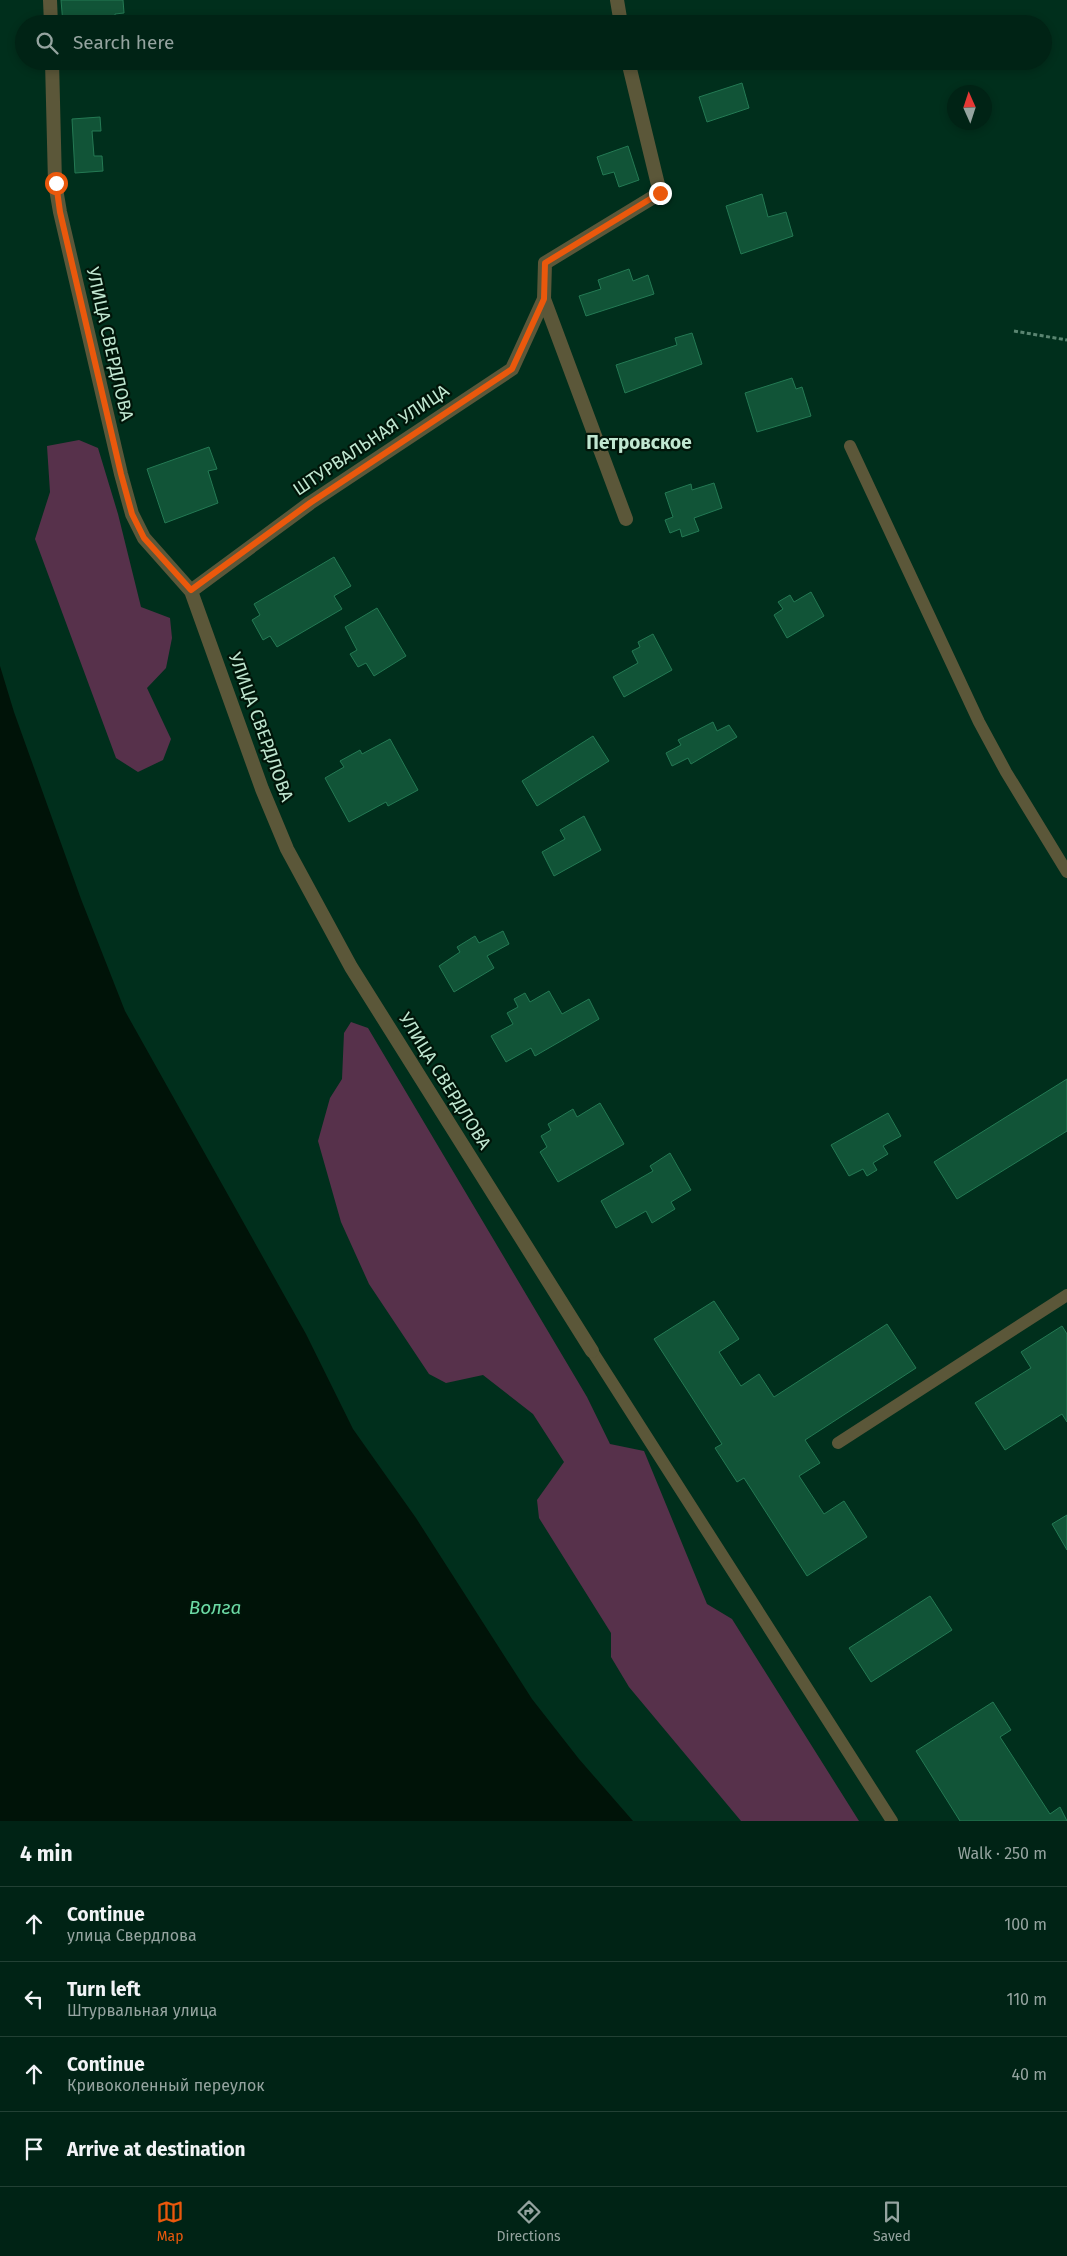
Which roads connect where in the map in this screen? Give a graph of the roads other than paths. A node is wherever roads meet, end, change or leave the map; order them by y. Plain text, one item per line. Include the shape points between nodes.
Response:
1 (50, 0) edge
2 (617, 0) edge
3 (51, 15) edge
4 (620, 15) edge
5 (52, 70) edge
6 (630, 70) edge
7 (544, 299) junction
8 (850, 446) dead end
9 (626, 519) dead end
10 (191, 590) junction
11 (1067, 872) edge
12 (1067, 1295) edge
13 (592, 1351) joint
14 (838, 1443) dead end
15 (892, 1821) edge

1 - 3 street
2 - 4 street
5 - 10 street, УЛИЦА СВЕРДЛОВА via 60,212 121,474 132,514 144,538
6 - 7 street via 660,193 545,263
7 - 9 street
7 - 10 street, ШТУРВАЛЬНАЯ УЛИЦА via 512,369 310,503
8 - 11 lane via 979,722
10 - 13 street, УЛИЦА СВЕРДЛОВА via 287,849 351,967
12 - 14 lane
13 - 15 lane

